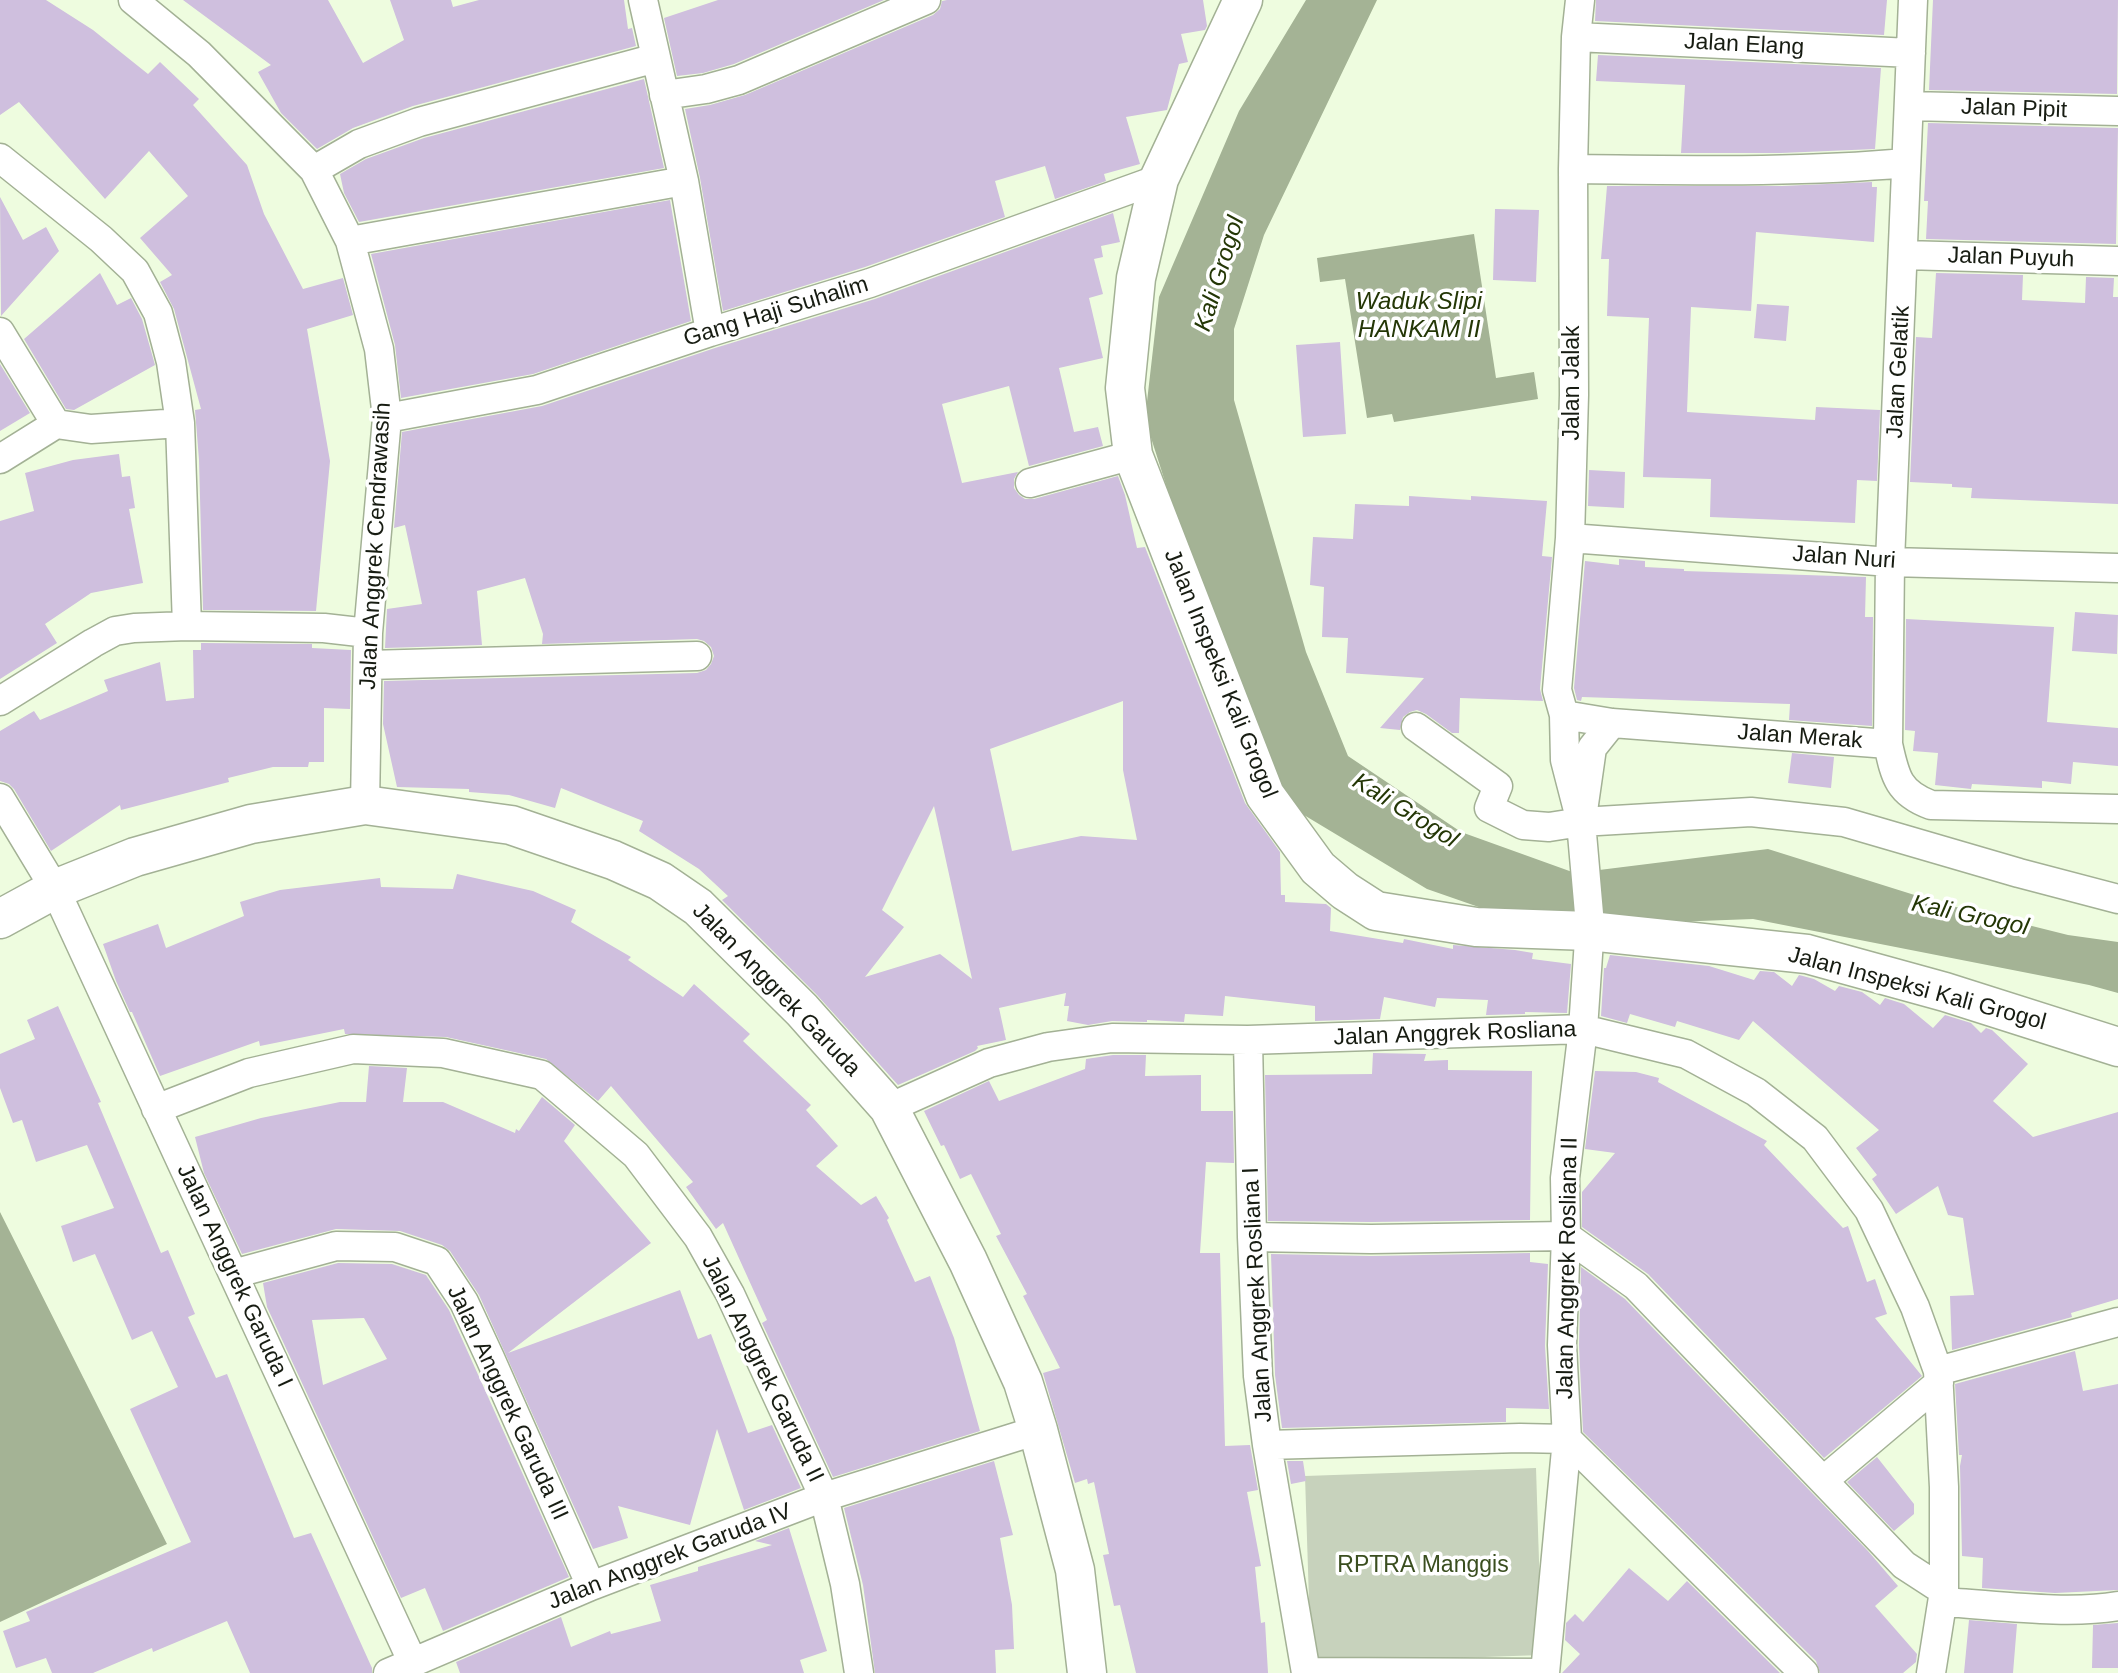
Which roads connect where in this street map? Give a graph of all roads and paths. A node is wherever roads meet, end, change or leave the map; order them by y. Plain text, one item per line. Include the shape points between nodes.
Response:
1 (134, 0) edge
2 (643, 0) edge
3 (926, 0) edge
4 (1243, 0) edge
5 (1580, 0) edge
6 (1913, 0) edge
7 (1576, 37) junction
8 (1911, 53) junction
9 (656, 58) junction
10 (664, 95) junction
11 (1909, 106) junction
12 (2118, 111) edge
13 (0, 158) edge
14 (1906, 163) junction
15 (1573, 169) junction
16 (314, 170) junction
17 (1158, 179) junction
18 (684, 181) junction
19 (350, 241) junction
20 (1904, 255) junction
21 (2118, 261) edge
22 (0, 332) edge
23 (710, 332) junction
24 (387, 418) junction
25 (180, 423) junction
26 (57, 424) junction
27 (1133, 455) junction
28 (0, 458) edge
29 (1030, 483) dead end
30 (1570, 538) junction
31 (1890, 562) junction
32 (2118, 568) edge
33 (187, 626) junction
34 (368, 633) junction
35 (696, 656) dead end
36 (369, 665) junction
37 (0, 701) edge
38 (1564, 715) junction
39 (1612, 723) junction
40 (1416, 727) dead end
41 (1888, 744) junction
42 (0, 799) edge
43 (365, 806) junction
44 (2118, 809) edge
45 (1582, 830) junction
46 (55, 889) junction
47 (2118, 899) edge
48 (0, 919) edge
49 (1589, 928) junction
50 (1583, 1029) junction
51 (1248, 1040) junction
52 (2118, 1047) edge
53 (890, 1108) junction
54 (156, 1109) junction
55 (1566, 1236) junction
56 (1252, 1237) junction
57 (233, 1274) junction
58 (2118, 1322) edge
59 (1938, 1377) junction
60 (1038, 1430) junction
61 (1567, 1439) junction
62 (1267, 1445) junction
63 (1824, 1480) junction
64 (824, 1497) junction
65 (591, 1586) junction
66 (1944, 1596) junction
67 (2118, 1606) edge
68 (400, 1668) edge
69 (859, 1673) edge
70 (1087, 1673) edge
71 (1306, 1673) edge
72 (1545, 1673) edge
73 (1804, 1673) edge
74 (1931, 1673) edge

1 - 16 street, Jalan Anggrek Cendrawasih via 199,54
2 - 9 street
3 - 10 street via 739,80
4 - 17 street, Jalan Inspeksi Kali Grogol
5 - 7 street, Jalan Jalak
6 - 8 street, Jalan Gelatik
7 - 8 street, Jalan Elang
7 - 15 street, Jalan Jalak
8 - 11 street, Jalan Gelatik
9 - 10 street
9 - 16 street via 394,131 359,144
10 - 18 street
11 - 12 street, Jalan Pipit
11 - 14 street, Jalan Gelatik
13 - 25 street via 135,271 158,313 172,362
14 - 15 street via 1779,170
14 - 20 street, Jalan Gelatik
15 - 30 street, Jalan Jalak
16 - 19 street, Jalan Anggrek Cendrawasih
17 - 23 street, Gang Haji Suhalim via 870,283
17 - 27 street, Jalan Inspeksi Kali Grogol via 1136,278 1125,388
18 - 19 street
18 - 23 street
19 - 24 street, Jalan Anggrek Cendrawasih via 379,349
20 - 21 street, Jalan Puyuh
20 - 31 street, Jalan Gelatik
22 - 26 street
23 - 24 street, Gang Haji Suhalim via 537,390
24 - 34 street, Jalan Anggrek Cendrawasih
25 - 26 street via 91,429
25 - 33 street
26 - 28 street
27 - 29 street
27 - 49 street, Jalan Inspeksi Kali Grogol via 1265,796 1318,868 1376,911 1476,927
30 - 31 street, Jalan Nuri
30 - 38 street, Jalan Jalak via 1557,690
31 - 32 street, Jalan Nuri
31 - 41 street, Jalan Gelatik
33 - 34 street
33 - 37 street via 115,631
34 - 36 street, Jalan Anggrek Cendrawasih
35 - 36 street
36 - 43 street, Jalan Anggrek Cendrawasih
38 - 39 street
38 - 45 street, Jalan Anggrek Rosliana II via 1565,760
39 - 41 street, Jalan Merak
39 - 45 street, Jalan Anggrek Rosliana II via 1592,748
40 - 45 street via 1498,786 1489,808 1523,825
41 - 44 street, Jalan Merak via 1907,794 1931,805
42 - 46 street, Jalan Anggrek Garuda I
43 - 46 street, Jalan Anggrek Garuda via 251,824 135,857
43 - 53 street, Jalan Anggrek Garuda via 511,825 660,881 708,916 802,1010
45 - 47 street via 1751,812 1844,822
45 - 49 street, Jalan Anggrek Rosliana II
46 - 48 street, Jalan Anggrek Garuda
46 - 54 street, Jalan Anggrek Garuda I
49 - 50 street, Jalan Anggrek Rosliana II
49 - 52 street, Jalan Inspeksi Kali Grogol via 1807,954
50 - 51 street, Jalan Anggrek Rosliana
50 - 55 street, Jalan Anggrek Rosliana II via 1565,1178
50 - 59 street, Jalan Anggrek Rosliana via 1686,1054 1756,1093 1815,1138 1869,1210 1915,1307
51 - 53 street, Jalan Anggrek Rosliana via 1112,1038 1048,1047 989,1063
51 - 56 street, Jalan Anggrek Rosliana I
53 - 60 street, Jalan Anggrek Garuda via 968,1261 1023,1382
54 - 57 street, Jalan Anggrek Garuda I
54 - 64 street, Jalan Anggrek Garuda II via 249,1073 353,1049 443,1053 542,1074 636,1155 698,1237 730,1294
55 - 56 street
55 - 61 street, Jalan Anggrek Rosliana II via 1562,1345
55 - 63 street via 1636,1286
56 - 62 street, Jalan Anggrek Rosliana I via 1258,1376
57 - 65 street, Jalan Anggrek Garuda III via 336,1246 396,1247 437,1261 480,1335
57 - 68 street, Jalan Anggrek Garuda I
58 - 59 street
59 - 63 street
59 - 66 street, Jalan Anggrek Rosliana
60 - 64 street, Jalan Anggrek Garuda IV
60 - 70 street, Jalan Anggrek Garuda via 1075,1570
61 - 62 street
61 - 72 street, Jalan Anggrek Rosliana II
61 - 73 street
62 - 71 street, Jalan Anggrek Rosliana I
63 - 66 street via 1904,1565
64 - 65 street, Jalan Anggrek Garuda IV
64 - 69 street, Jalan Anggrek Garuda II via 845,1584
65 - 68 street, Jalan Anggrek Garuda IV
66 - 67 street via 2029,1607
66 - 74 street, Jalan Anggrek Rosliana
71 - 72 street

